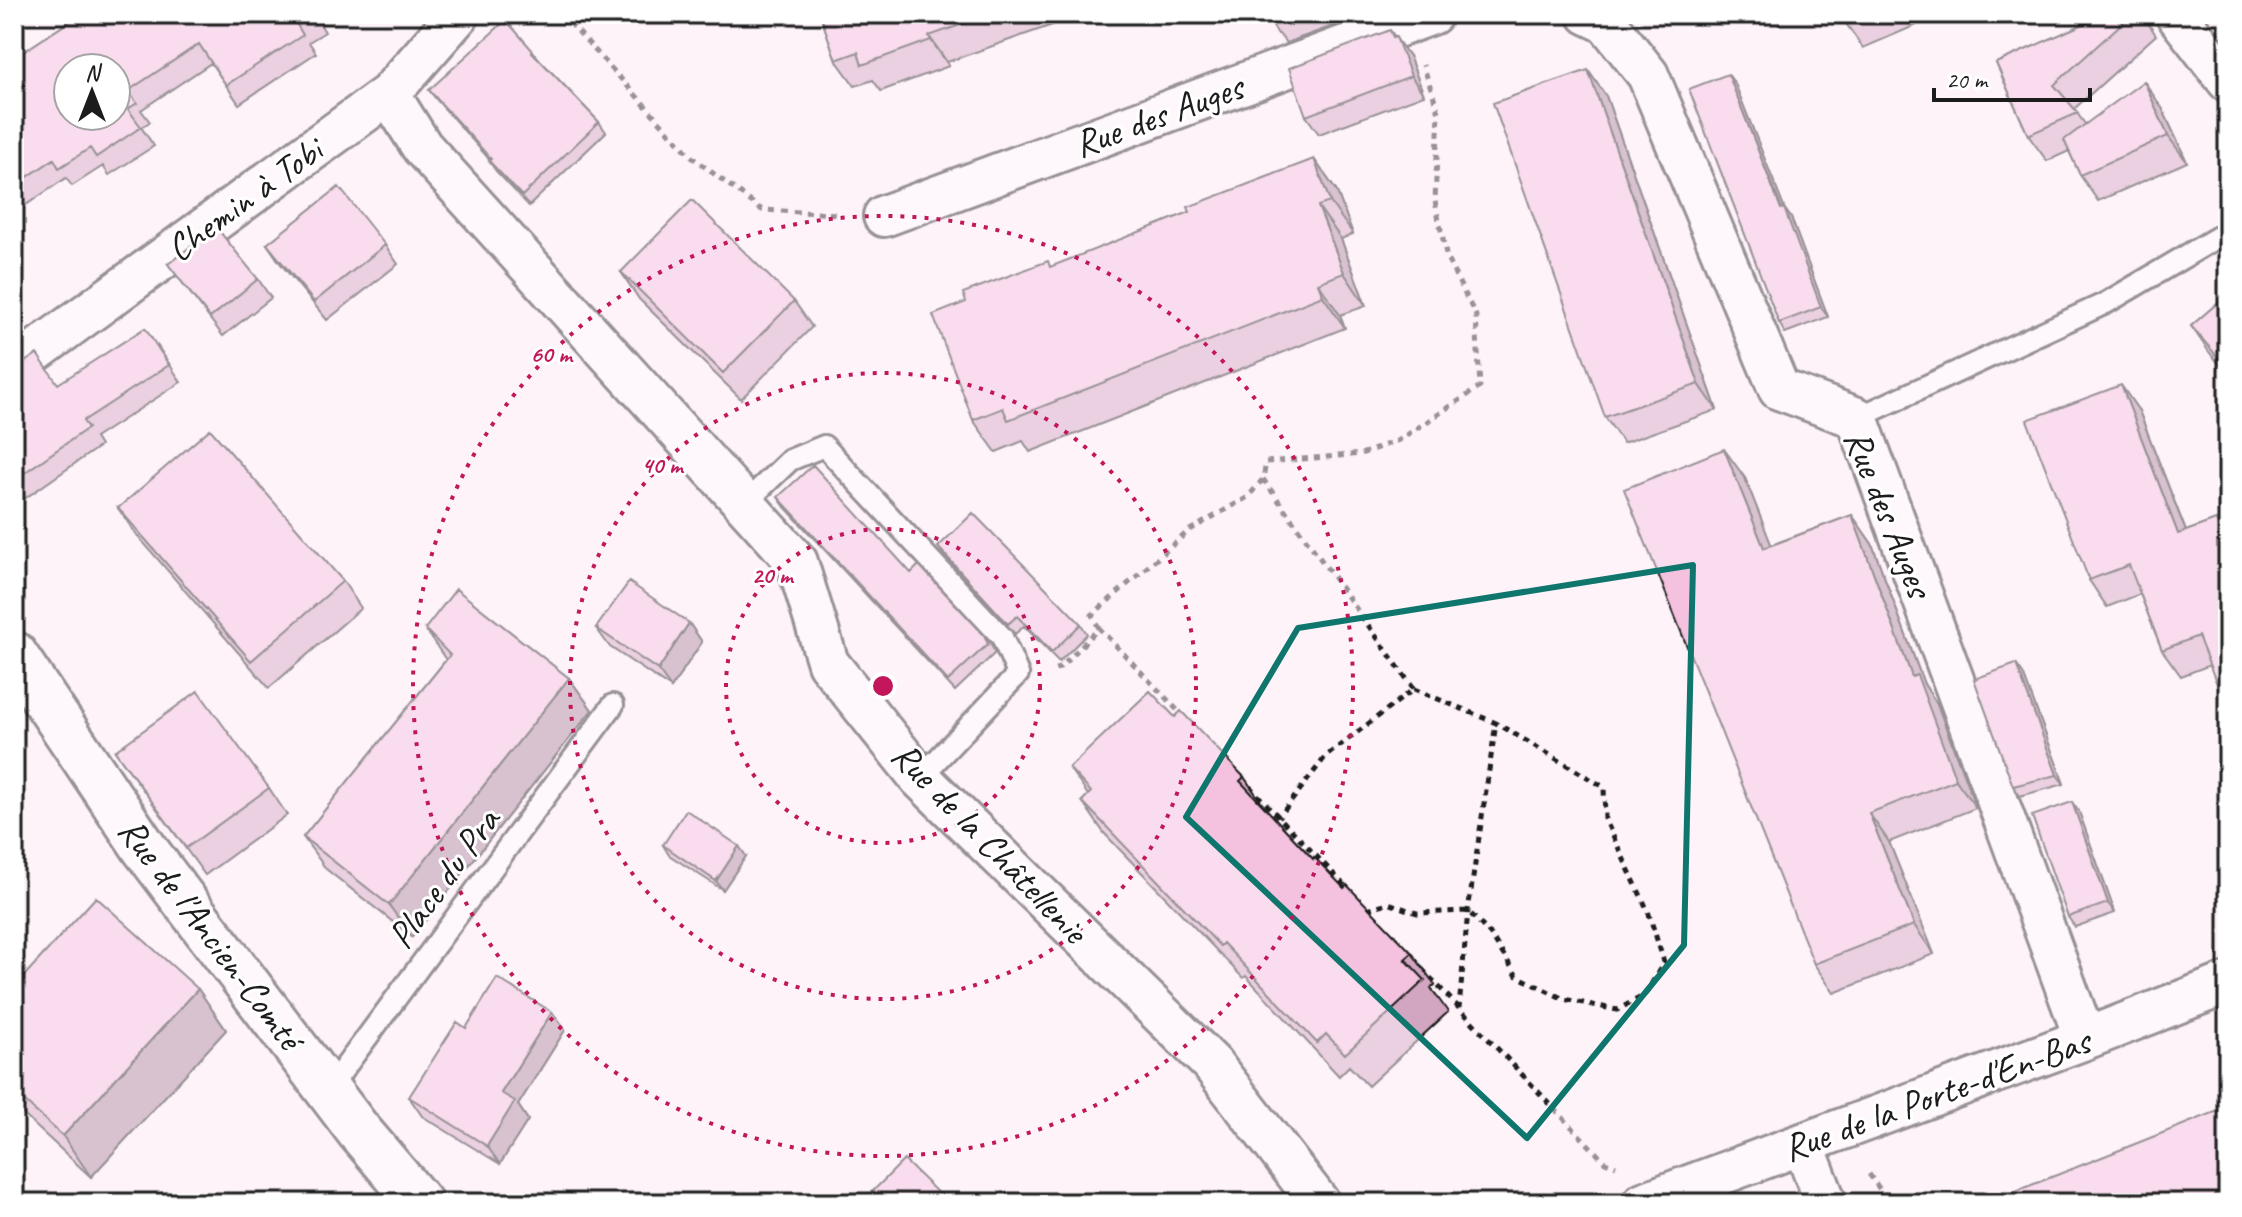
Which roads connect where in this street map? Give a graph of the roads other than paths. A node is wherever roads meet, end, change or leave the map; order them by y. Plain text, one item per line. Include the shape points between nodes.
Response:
1 (459, 14) edge
2 (1588, 14) edge
3 (2176, 14) edge
4 (1420, 18) edge
5 (2228, 81) edge
6 (389, 94) junction
7 (884, 216) road end
8 (2228, 231) edge
9 (14, 367) edge
10 (1857, 418) junction
11 (745, 503) junction
12 (14, 654) edge
13 (613, 705) dead end
14 (920, 778) junction
15 (2228, 983) edge
16 (2085, 1039) junction
17 (328, 1090) junction
18 (1803, 1144) junction
19 (420, 1203) edge
20 (1319, 1203) edge
21 (1643, 1203) edge
22 (1826, 1203) edge

1 - 6 street, Chemin à Tobi
2 - 10 street, Rue des Auges via 1607,23 1648,75 1779,389
3 - 5 street
4 - 7 street, Rue des Auges
6 - 9 street, Chemin à Tobi
6 - 11 street, Rue de la Châtellenie via 422,147
8 - 10 lane via 2106,303
10 - 16 street, Rue des Auges
11 - 14 street, Rue de la Châtellenie via 797,562 828,663
11 - 14 lane via 790,460 824,446 1002,637 1018,674
12 - 17 main road, Rue de l'Ancien-Comté via 145,849
13 - 17 lane, Place du Pra
14 - 20 street, Rue de la Châtellenie via 1212,1064
15 - 16 street, Rue de la Porte-d'En-Bas
16 - 18 street, Rue de la Porte-d'En-Bas
17 - 19 main road, Rue de l'Ancien-Comté
18 - 21 street, Rue de la Porte-d'En-Bas
18 - 22 street

